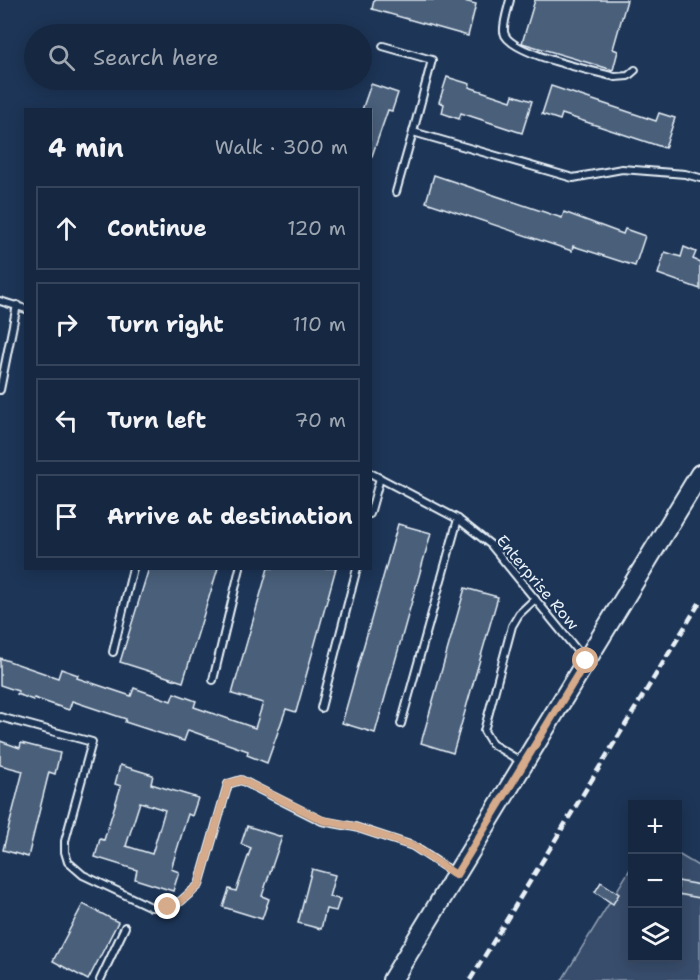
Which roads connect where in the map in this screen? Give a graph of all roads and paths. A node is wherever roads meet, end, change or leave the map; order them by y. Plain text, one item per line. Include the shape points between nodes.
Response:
1 (510, 0) edge
2 (383, 46) dead end
3 (635, 70) dead end
4 (413, 132) junction
5 (700, 181) edge
6 (396, 192) dead end
7 (0, 301) edge
8 (17, 305) junction
9 (24, 308) edge
10 (0, 390) edge
11 (372, 474) edge
12 (700, 474) edge
13 (380, 478) junction
14 (372, 507) edge
15 (459, 519) junction
16 (133, 570) edge
17 (240, 570) edge
18 (356, 570) edge
19 (535, 599) junction
20 (113, 652) dead end
21 (586, 661) junction
22 (213, 680) dead end
23 (321, 708) dead end
24 (0, 717) edge
25 (401, 724) dead end
26 (524, 763) junction
27 (456, 875) junction
28 (125, 927) dead end
29 (99, 980) edge
30 (392, 980) edge

1 - 3 lane via 504,31 507,39 521,50 615,77 628,76
2 - 4 lane via 432,60
4 - 5 lane via 573,178 622,169 685,174
4 - 6 lane
7 - 8 lane
8 - 9 lane
8 - 10 lane
11 - 13 lane, Enterprise Row
12 - 21 main road
13 - 14 lane
13 - 15 lane, Enterprise Row
15 - 19 lane, Enterprise Row via 490,545
15 - 25 lane
16 - 20 lane
17 - 22 lane
18 - 23 lane
19 - 21 lane, Enterprise Row
19 - 26 lane via 512,626 484,731 492,744
21 - 26 main road
24 - 27 lane via 92,742 65,841 68,862 94,882 151,907 168,907 199,885 228,784 241,780 322,820 413,846
26 - 27 main road
27 - 30 main road
28 - 29 lane

